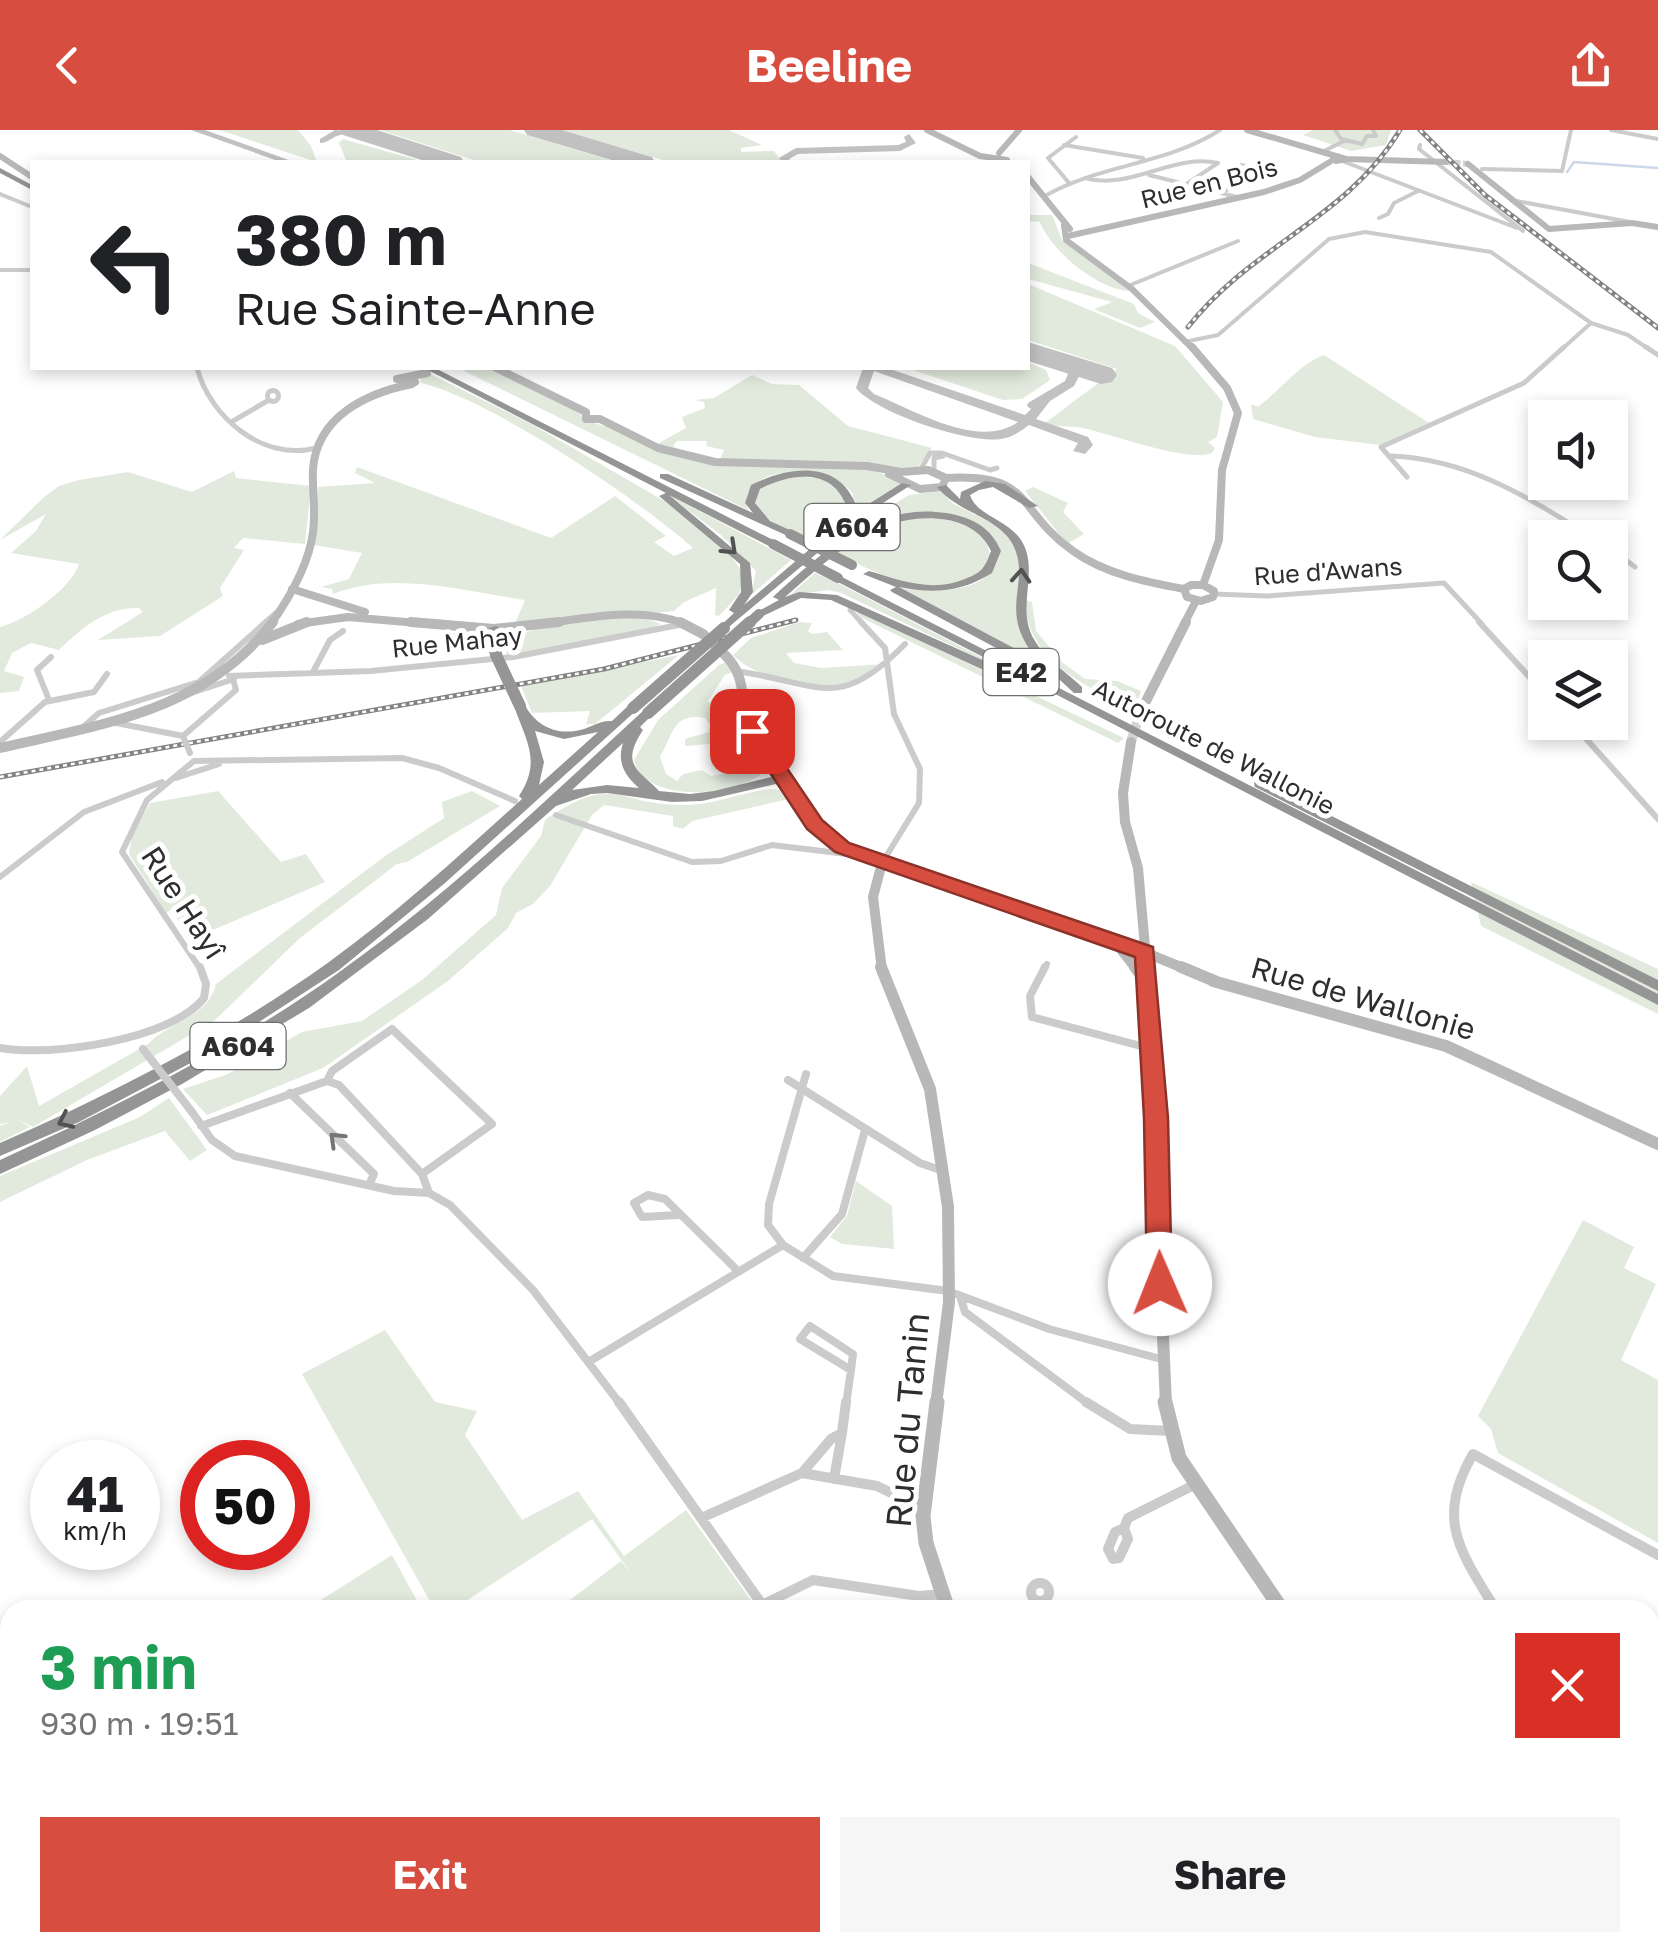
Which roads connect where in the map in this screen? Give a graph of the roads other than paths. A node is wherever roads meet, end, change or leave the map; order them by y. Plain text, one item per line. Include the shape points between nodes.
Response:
1 (928, 130) edge
2 (1020, 130) edge
3 (1220, 130) edge
4 (1247, 130) edge
5 (1334, 130) edge
6 (1374, 130) edge
7 (1572, 130) edge
8 (1611, 130) edge
9 (1076, 136) dead end
10 (1658, 139) edge
11 (1346, 140) junction
12 (1178, 142) dead end
13 (1420, 144) dead end
14 (1064, 145) junction
15 (1194, 145) junction
16 (1322, 152) junction
17 (986, 155) edge
18 (0, 156) edge
19 (1146, 158) junction
20 (1338, 159) junction
21 (1435, 162) junction
22 (1446, 162) tunnel mouth
23 (1468, 164) tunnel mouth
24 (1482, 168) junction
25 (0, 170) edge
26 (1258, 170) dead end
27 (1146, 173) junction
28 (30, 176) edge
29 (1084, 177) junction
30 (0, 178) edge
31 (1030, 180) edge
32 (1069, 183) junction
33 (1188, 183) junction
34 (30, 187) edge
35 (1037, 189) junction
36 (1051, 191) junction
37 (1418, 191) junction
38 (1224, 192) junction
39 (0, 194) edge
40 (30, 195) edge
41 (1043, 197) junction
42 (1237, 197) junction
43 (1512, 200) junction
44 (30, 206) edge
45 (1392, 208) junction
46 (1404, 210) dead end
47 (1379, 218) dead end
48 (1640, 224) junction
49 (1658, 227) edge
50 (1080, 238) junction
51 (1238, 241) dead end
52 (0, 270) edge
53 (30, 270) edge
54 (1128, 286) junction
55 (1591, 322) junction
56 (1184, 342) junction
57 (1658, 356) edge
58 (198, 370) edge
59 (428, 370) edge
60 (452, 370) edge
61 (500, 370) edge
62 (399, 377) edge
63 (269, 400) dead end
64 (233, 422) junction
65 (316, 448) junction
66 (948, 455) junction
67 (1390, 456) junction
68 (626, 467) junction
69 (997, 468) dead end
70 (934, 470) junction
71 (664, 476) junction
72 (1407, 477) dead end
73 (912, 479) junction
74 (944, 483) junction
75 (1033, 506) junction
76 (978, 513) junction
77 (1564, 520) edge
78 (765, 521) junction
79 (782, 539) junction
80 (806, 557) junction
81 (1628, 562) edge
82 (1635, 567) dead end
83 (845, 571) junction
84 (869, 574) junction
85 (798, 580) junction
86 (1202, 585) junction
87 (292, 589) junction
88 (1184, 589) junction
89 (1214, 594) junction
90 (778, 600) junction
91 (1196, 600) junction
92 (337, 604) junction
93 (750, 607) junction
94 (280, 609) junction
95 (850, 610) dead end
96 (325, 618) junction
97 (393, 621) junction
98 (271, 623) junction
99 (685, 623) junction
100 (286, 628) junction
101 (492, 630) junction
102 (343, 632) dead end
103 (905, 644) dead end
104 (254, 645) junction
105 (51, 657) dead end
106 (888, 662) junction
107 (313, 672) junction
108 (742, 672) junction
109 (1044, 673) junction
110 (108, 674) dead end
111 (1528, 675) edge
112 (231, 678) junction
113 (1078, 690) junction
114 (94, 692) junction
115 (188, 693) junction
116 (49, 700) junction
117 (520, 707) junction
118 (642, 712) junction
119 (1140, 712) tunnel mouth
120 (103, 717) junction
121 (621, 720) junction
122 (182, 736) junction
123 (1586, 740) edge
124 (1131, 742) tunnel mouth
125 (0, 745) edge
126 (192, 757) junction
127 (223, 762) junction
128 (1203, 766) junction
129 (784, 778) junction
130 (168, 780) junction
131 (661, 795) junction
132 (515, 801) dead end
133 (537, 812) junction
134 (556, 815) dead end
135 (1658, 819) edge
136 (505, 823) junction
137 (856, 854) junction
138 (882, 863) junction
139 (0, 878) edge
140 (1144, 934) junction
141 (1119, 946) junction
142 (1146, 957) junction
143 (1602, 958) junction
144 (1047, 964) dead end
145 (1170, 968) junction
146 (1658, 977) edge
147 (1216, 982) junction
148 (1658, 986) edge
149 (1148, 988) junction
150 (1658, 1000) edge
151 (131, 1034) junction
152 (0, 1048) edge
153 (1152, 1050) junction
154 (806, 1074) dead end
155 (788, 1080) dead end
156 (327, 1081) junction
157 (803, 1090) junction
158 (290, 1093) junction
159 (202, 1126) junction
160 (865, 1130) junction
161 (1658, 1144) edge
162 (0, 1150) edge
163 (0, 1167) edge
164 (943, 1171) junction
165 (422, 1174) junction
166 (370, 1185) junction
167 (429, 1193) junction
168 (678, 1215) junction
169 (783, 1245) junction
170 (802, 1258) junction
171 (738, 1271) junction
172 (954, 1294) junction
173 (1160, 1359) junction
174 (590, 1360) junction
175 (852, 1371) junction
176 (1170, 1431) junction
177 (842, 1433) junction
178 (802, 1473) junction
179 (834, 1479) junction
180 (1196, 1484) junction
181 (924, 1508) junction
182 (700, 1518) junction
183 (1124, 1528) dead end
184 (1658, 1555) edge
185 (758, 1600) edge
186 (778, 1600) edge
187 (936, 1600) edge
188 (944, 1600) edge
189 (1275, 1600) edge
190 (1490, 1600) edge

1 - 17 main road
2 - 17 main road via 1007,147
3 - 15 street
4 - 16 main road
5 - 11 street
6 - 11 street via 1376,136 1362,144
7 - 24 street via 1562,171
8 - 10 street
9 - 14 street
11 - 16 street
12 - 15 street
13 - 21 street
14 - 19 street
14 - 32 street via 1048,158
15 - 19 street
16 - 20 main road
18 - 28 main road
19 - 29 street
20 - 21 main road
20 - 37 street
20 - 42 main road, Rue en Bois via 1282,188
21 - 22 main road
21 - 37 street via 1520,229
23 - 24 main road
24 - 43 main road
25 - 34 highway
26 - 38 street
27 - 29 street via 1106,184
27 - 33 street
27 - 33 street via 1200,159 1218,163
29 - 32 street
30 - 40 highway
31 - 35 main road
32 - 36 street
33 - 38 street
35 - 36 street
35 - 41 main road
36 - 41 street
37 - 45 street
38 - 42 street
39 - 44 street
41 - 50 main road
42 - 50 main road, Rue en Bois
43 - 48 street
43 - 48 main road via 1548,229
45 - 46 street
45 - 47 street
48 - 49 main road
50 - 54 main road
51 - 54 street
52 - 53 street
54 - 56 main road
55 - 56 street via 1491,252 1364,232 1329,239 1218,335
55 - 57 street
55 - 67 street via 1524,384 1381,447
56 - 86 main road via 1226,387 1238,414 1222,469 1219,541
58 - 64 street via 212,404
59 - 62 main road
59 - 68 highway, Autoroute de Wallonie / E42
60 - 71 highway, Autoroute de Wallonie / E42
61 - 73 main road via 586,412 586,420 600,416 648,444 697,459 851,466
62 - 65 main road via 345,413
63 - 64 street
64 - 65 street via 291,452
65 - 87 main road via 315,523
66 - 69 street
66 - 70 street via 934,458
66 - 73 street via 930,453
67 - 72 street
67 - 77 street via 1416,455 1474,470
68 - 79 highway, Autoroute de Wallonie / E42
68 -> 93 highway via 739,556 748,573
70 - 73 main road
70 - 74 main road
71 - 78 highway
71 - 79 highway, Autoroute de Wallonie / E42
73 - 74 main road
73 - 80 highway, A604
73 - 85 highway, A604
74 - 75 main road via 976,477 1008,483
74 - 76 highway via 952,499
75 - 76 highway via 1011,488 983,485 964,498
75 - 88 main road via 1060,542 1092,562
113 -> 76 highway via 1025,634 1019,546 1003,526
78 - 79 highway
78 - 80 highway via 749,498 766,480 808,474 844,487 849,508
79 - 83 highway, Autoroute de Wallonie / E42, bridge
79 - 83 highway, bridge
80 - 93 highway, A604
81 - 82 street
83 - 84 highway
83 - 109 highway, Autoroute de Wallonie / E42
83 - 128 highway, Autoroute de Wallonie / E42
84 - 85 highway via 918,588 951,587 988,570 996,551 970,523 906,515 852,534
84 - 109 highway
85 - 90 highway, A604
86 - 88 main road
86 - 89 main road
87 - 92 main road
87 - 94 main road
88 - 91 main road
89 - 91 main road
89 - 111 street, Rue d'Awans via 1444,583
90 - 93 highway
90 - 128 highway via 808,594 840,599 1184,764
91 - 119 main road
92 - 96 main road via 337,612
92 - 97 main road
93 - 118 highway, A604, bridge
93 - 118 highway, A604, bridge
94 - 98 main road
94 - 120 street via 203,680
95 - 106 street via 883,644
96 - 97 main road
96 - 100 main road
97 - 101 main road
98 - 100 main road
98 - 104 main road
99 - 101 main road via 629,614
99 - 107 street, Rue Mahay via 513,658
99 - 108 main road, bridge
100 - 104 main road
101 - 117 highway, bridge
102 - 107 street via 330,640
103 - 106 street
104 - 115 main road via 221,676
105 - 116 street via 37,670
106 - 108 street via 859,685 834,690
106 - 138 street via 894,714 918,761 920,788
107 - 112 street, Rue Mahay
108 - 129 main road via 747,719
109 - 113 highway, Autoroute de Wallonie / E42
110 - 114 street
112 - 115 street
112 - 122 street via 236,690 226,702
113 - 143 highway, Autoroute de Wallonie / E42
114 - 116 street
114 - 120 street
115 - 120 main road
116 - 125 street
117 - 121 highway via 536,727 564,736
117 - 136 highway via 539,772
118 - 121 highway, A604
118 - 131 highway via 626,763 632,778
118 - 133 highway, A604
120 - 122 street
120 - 125 main road
121 - 136 highway, A604
122 - 126 street, bridge
123 - 135 street
124 - 140 main road via 1125,818
126 - 127 street
126 - 130 street, Rue Hayî
127 - 130 street
127 - 132 street via 402,758
128 - 150 highway, Autoroute de Wallonie / E42
129 - 131 highway via 703,797
129 - 137 main road via 819,830
130 - 139 street via 84,812
130 - 151 street, Rue Hayî via 147,800 122,852 208,981 195,1010
131 - 133 highway via 590,788
133 - 163 highway, A604 via 400,933 289,1015 153,1094
134 - 137 street via 692,862 772,846
136 -> 162 highway, A604 via 388,926 278,1005 144,1082
137 - 138 main road
138 - 141 main road
138 - 164 main road, Rue du Tanin via 873,897 882,974 930,1088
140 - 141 main road
140 - 142 main road
141 - 142 main road
141 - 149 main road
142 - 145 main road, Rue de Wallonie
142 - 147 main road, Rue de Wallonie
142 - 149 main road
143 - 146 highway
143 - 148 highway, Autoroute de Wallonie / E42
144 - 153 street via 1030,992 1032,1017
145 - 147 main road, Rue de Wallonie
145 - 149 main road via 1157,971
147 - 161 main road, Rue de Wallonie via 1446,1046
149 - 153 main road
151 - 152 street via 55,1055
151 - 159 street, bridge
153 - 173 main road
154 - 157 street
155 - 157 street
156 - 158 street
156 - 165 street
156 - 165 street via 392,1028 416,1046 492,1124
157 - 160 street
157 - 169 street via 769,1204 768,1225
158 - 159 street
166 -> 158 street via 374,1174
159 - 166 street via 235,1156
160 - 164 street
160 - 170 street via 841,1217
164 - 172 main road, Rue du Tanin
165 - 167 street
166 - 167 street
167 - 174 street via 450,1205 533,1290
168 - 168 street via 642,1217 634,1203 653,1194
168 - 171 street
169 - 170 street
169 - 171 street
170 - 172 street via 833,1276
171 - 174 street
172 - 173 street
172 - 176 street via 965,1312 1110,1420
172 - 181 main road, Rue du Tanin
173 - 176 main road
174 - 182 street
175 - 175 street via 800,1339 810,1326 853,1354
175 - 177 street
176 - 180 main road
177 - 178 street
177 - 179 street
178 - 179 street
178 - 182 street
179 - 181 street via 877,1486
180 - 183 street via 1132,1516
180 - 189 main road
181 - 188 main road, Rue du Tanin via 926,1543
182 - 185 street
184 - 190 street via 1473,1454 1454,1482 1450,1510 1457,1544
186 - 187 street via 813,1580

